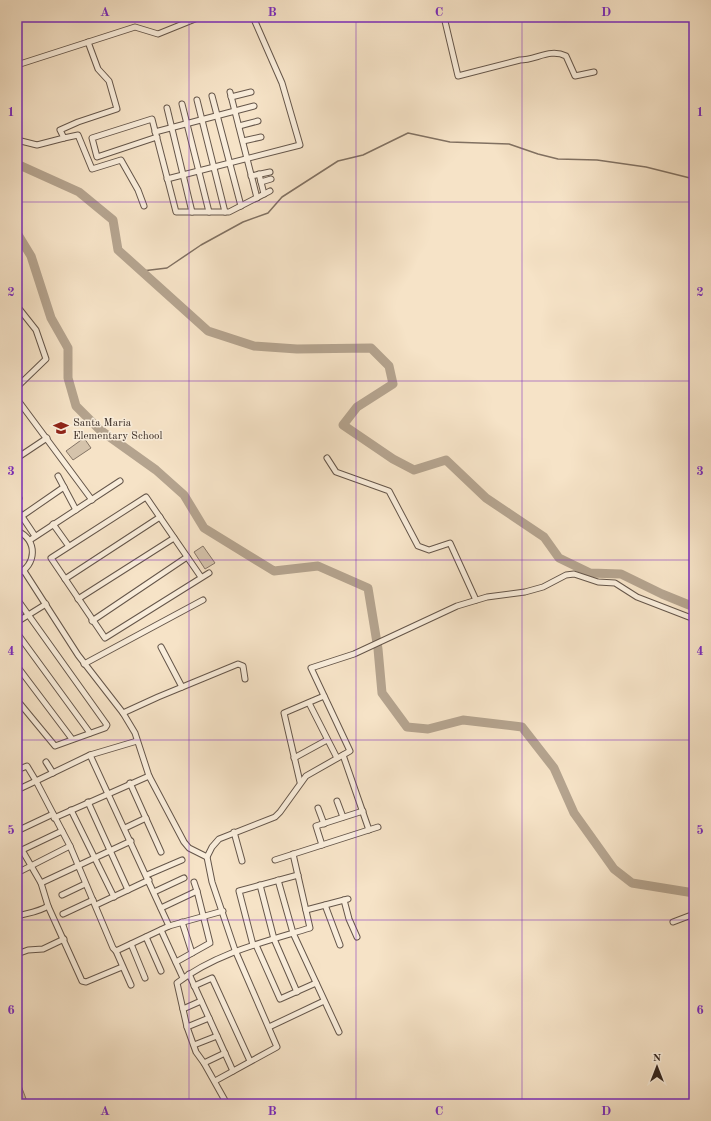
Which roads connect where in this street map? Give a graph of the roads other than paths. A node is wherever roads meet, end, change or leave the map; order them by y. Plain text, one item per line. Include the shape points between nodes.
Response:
1 (200, 17) edge
2 (253, 17) edge
3 (444, 17) edge
4 (88, 42) junction
5 (17, 65) edge
6 (594, 72) dead end
7 (250, 92) dead end
8 (212, 96) dead end
9 (197, 100) dead end
10 (182, 104) dead end
11 (254, 106) dead end
12 (167, 108) dead end
13 (235, 111) junction
14 (218, 116) junction
15 (202, 120) junction
16 (258, 121) dead end
17 (187, 124) junction
18 (239, 126) junction
19 (172, 128) junction
20 (156, 135) junction
21 (261, 136) dead end
22 (64, 138) junction
23 (17, 140) edge
24 (242, 141) junction
25 (247, 159) junction
26 (230, 163) junction
27 (214, 167) junction
28 (198, 171) junction
29 (270, 172) dead end
30 (259, 174) junction
31 (183, 175) junction
32 (251, 176) junction
33 (167, 179) junction
34 (271, 179) dead end
35 (261, 182) junction
36 (270, 191) dead end
37 (264, 194) junction
38 (257, 198) junction
39 (144, 206) dead end
40 (241, 206) junction
41 (192, 212) junction
42 (209, 212) junction
43 (225, 212) junction
44 (18, 309) edge
45 (17, 387) edge
46 (17, 399) edge
47 (47, 438) junction
48 (17, 458) edge
49 (327, 458) dead end
50 (58, 476) dead end
51 (120, 481) dead end
52 (64, 487) junction
53 (92, 500) junction
54 (17, 509) edge
55 (76, 510) junction
56 (22, 516) junction
57 (160, 517) junction
58 (53, 524) junction
59 (17, 531) edge
60 (35, 536) junction
61 (174, 538) junction
62 (30, 540) junction
63 (68, 545) junction
64 (187, 557) junction
65 (24, 571) junction
66 (209, 573) dead end
67 (17, 574) edge
68 (201, 577) junction
69 (65, 579) junction
70 (17, 599) edge
71 (78, 599) junction
72 (203, 600) dead end
73 (476, 600) junction
74 (46, 604) junction
75 (29, 614) junction
76 (694, 619) edge
77 (92, 621) junction
78 (17, 622) edge
79 (17, 633) edge
80 (161, 647) dead end
81 (84, 664) junction
82 (17, 666) edge
83 (245, 679) dead end
84 (182, 687) junction
85 (324, 696) junction
86 (17, 700) edge
87 (309, 703) junction
88 (123, 713) junction
89 (90, 733) junction
90 (72, 739) junction
91 (327, 740) junction
92 (137, 741) junction
93 (90, 755) junction
94 (343, 755) junction
95 (294, 758) junction
96 (337, 758) junction
97 (46, 762) dead end
98 (17, 770) edge
99 (53, 773) junction
100 (149, 776) junction
101 (36, 781) junction
102 (300, 782) junction
103 (130, 783) junction
104 (17, 790) edge
105 (108, 794) junction
106 (337, 801) dead end
107 (88, 802) junction
108 (318, 808) dead end
109 (71, 810) junction
110 (362, 811) junction
111 (53, 816) junction
112 (343, 817) junction
113 (146, 818) junction
114 (324, 824) junction
115 (378, 827) dead end
116 (125, 828) junction
117 (369, 830) junction
118 (17, 831) edge
119 (62, 831) junction
120 (234, 832) junction
121 (131, 841) junction
122 (322, 845) junction
123 (70, 846) junction
124 (111, 850) junction
125 (19, 851) edge
126 (161, 852) dead end
127 (293, 854) junction
128 (207, 857) junction
129 (95, 858) junction
130 (182, 860) dead end
131 (275, 860) dead end
132 (242, 861) dead end
133 (77, 865) junction
134 (31, 867) junction
135 (17, 874) edge
136 (298, 875) junction
137 (148, 878) junction
138 (184, 878) dead end
139 (278, 880) junction
140 (194, 882) dead end
141 (40, 884) junction
142 (85, 884) junction
143 (260, 885) junction
144 (128, 890) junction
145 (154, 892) junction
146 (197, 892) junction
147 (62, 894) dead end
148 (114, 897) junction
149 (95, 902) junction
150 (325, 904) junction
151 (48, 906) junction
152 (161, 908) junction
153 (306, 910) junction
154 (223, 911) junction
155 (63, 914) dead end
156 (694, 914) edge
157 (17, 916) edge
158 (203, 916) junction
159 (182, 922) junction
160 (674, 922) dead end
161 (169, 926) junction
162 (161, 930) junction
163 (293, 933) junction
164 (146, 937) junction
165 (357, 938) dead end
166 (64, 939) junction
167 (274, 939) junction
168 (131, 944) junction
169 (255, 945) junction
170 (340, 945) dead end
171 (235, 950) junction
172 (116, 951) junction
173 (192, 953) junction
174 (17, 954) edge
175 (176, 962) junction
176 (122, 967) junction
177 (161, 971) dead end
178 (189, 974) junction
179 (145, 978) dead end
180 (183, 978) junction
181 (316, 983) junction
182 (131, 984) dead end
183 (194, 986) junction
184 (297, 992) junction
185 (201, 1001) junction
186 (324, 1001) junction
187 (183, 1009) junction
188 (209, 1018) junction
189 (187, 1027) junction
190 (269, 1028) junction
191 (339, 1032) dead end
192 (217, 1036) junction
193 (194, 1045) junction
194 (225, 1053) junction
195 (250, 1061) junction
196 (204, 1063) junction
197 (233, 1071) junction
198 (215, 1081) junction
199 (227, 1104) edge

1 - 4 street via 158,34 135,27
2 - 25 street via 282,83 300,145
3 - 6 street via 458,76 529,60 551,52 559,52 566,56 575,76
4 - 5 street
4 - 22 street via 98,69 109,81 118,109 60,130
7 - 13 street via 230,94
8 - 14 street
9 - 15 street
10 - 17 street
11 - 13 street
12 - 19 street
13 - 14 street
13 - 18 street
14 - 15 street
14 - 26 street
15 - 17 street
15 - 27 street
16 - 18 street
17 - 19 street
17 - 28 street
18 - 24 street
19 - 20 street
19 - 31 street
20 - 20 street via 152,119 92,138 97,157
20 - 33 street
21 - 24 street
22 - 23 street via 37,145
22 - 39 street via 78,135 92,169 121,160
24 - 25 street
25 - 26 street
25 - 32 street
26 - 27 street
26 - 40 street
27 - 28 street
27 - 43 street
28 - 31 street
28 - 42 street
29 - 30 street
30 - 32 street
30 - 35 street
31 - 33 street
31 - 41 street
32 - 38 street
33 - 41 street via 176,212
34 - 35 street
35 - 37 street
36 - 37 street
37 - 38 street
38 - 40 street
40 - 43 street
41 - 42 street
42 - 43 street
44 - 45 street via 36,330 46,358
46 - 47 street
47 - 48 street
47 - 53 street
49 - 73 street via 336,472 389,491 418,546 429,550 450,543
50 - 52 street
51 - 53 street
52 - 55 street
52 - 56 street
53 - 55 street
54 - 56 street
55 - 58 street
56 - 60 street
57 - 61 street
57 - 63 street via 146,497
57 - 69 street
58 - 60 street
58 - 63 street
59 - 62 street
60 - 62 street
61 - 64 street
61 - 71 street
62 - 65 street via 33,557
63 - 69 street via 51,558
64 - 68 street
64 - 77 street
65 - 67 street
65 - 74 street
66 - 68 street
68 - 77 street via 105,638
69 - 71 street
70 - 75 street
71 - 77 street
72 - 81 street
73 - 76 street via 525,592 574,574 598,582 615,583 637,596
73 - 85 street via 457,606 372,646 311,668
74 - 75 street
74 - 81 street
75 - 78 street
75 - 89 street via 65,668 106,722 105,728
79 - 89 street
80 - 84 street
81 - 88 street
82 - 90 street
83 - 84 street via 242,666 238,664
84 - 88 street
85 - 87 street
85 - 94 street via 350,751
86 - 90 street via 52,745 58,746
87 - 91 street
87 - 95 street via 284,713
88 - 92 street via 135,732
89 - 90 street
91 - 95 street
91 - 96 street
92 - 93 street
92 - 100 street
93 - 99 street
93 - 105 street
94 - 96 street
94 - 110 street
95 - 102 street
96 - 102 street
97 - 99 street
98 - 101 street via 27,766
99 - 101 street
100 - 103 street
100 - 128 street via 184,842 189,848
101 - 104 street
101 - 111 street
102 - 120 street via 275,817
103 - 105 street
103 - 113 street
105 - 107 street
105 - 116 street
106 - 112 street
107 - 109 street
107 - 124 street
108 - 114 street
109 - 111 street
109 - 129 street
110 - 112 street
110 - 117 street
111 - 118 street
111 - 119 street
112 - 114 street
113 - 116 street
113 - 126 street
114 - 122 street via 316,826
115 - 117 street
116 - 121 street
117 - 122 street
119 - 123 street
119 - 125 street
120 - 128 street via 219,839
120 - 132 street
121 - 124 street
121 - 137 street
122 - 127 street
123 - 133 street
123 - 134 street
124 - 129 street
124 - 144 street
125 - 134 street
127 - 131 street
127 - 136 street
128 - 154 street via 212,882
129 - 133 street
129 - 148 street
130 - 137 street
133 - 141 street
133 - 142 street
134 - 135 street
134 - 141 street
136 - 139 street
136 - 153 street
137 - 144 street
137 - 145 street
138 - 145 street
139 - 143 street
139 - 163 street
140 - 146 street
141 - 151 street
142 - 147 street
142 - 149 street
143 - 167 street
143 - 169 street via 239,891
144 - 148 street
145 - 152 street
146 - 152 street
146 - 158 street
148 - 149 street
149 - 155 street
149 - 172 street
150 - 153 street
150 - 165 street via 346,899 348,919
150 - 170 street
151 - 157 street
151 - 166 street
152 - 161 street
153 - 163 street via 310,928
154 - 158 street
154 - 171 street
156 - 160 street
158 - 159 street
158 - 173 street via 210,943
159 - 161 street
159 - 173 street
161 - 162 street
162 - 164 street
162 - 175 street
163 - 167 street
163 - 181 street
164 - 168 street
164 - 177 street
166 - 174 street via 44,950 28,950
166 - 176 street via 84,982
167 - 169 street
167 - 184 street
168 - 172 street
168 - 179 street
169 - 171 street
169 - 184 street via 280,999
171 - 178 street
171 - 190 street
172 - 176 street
173 - 175 street
175 - 180 street
176 - 182 street
178 - 180 street
178 - 183 street
180 - 187 street via 177,983
181 - 184 street
181 - 186 street
183 - 185 street
183 - 195 street via 212,978
185 - 187 street
185 - 188 street
186 - 190 street
186 - 191 street
187 - 189 street
188 - 189 street
188 - 192 street
189 - 193 street
190 - 195 street via 277,1047
192 - 193 street
192 - 194 street
193 - 196 street
194 - 196 street
194 - 197 street
195 - 197 street
196 - 198 street
197 - 198 street
198 - 199 street

